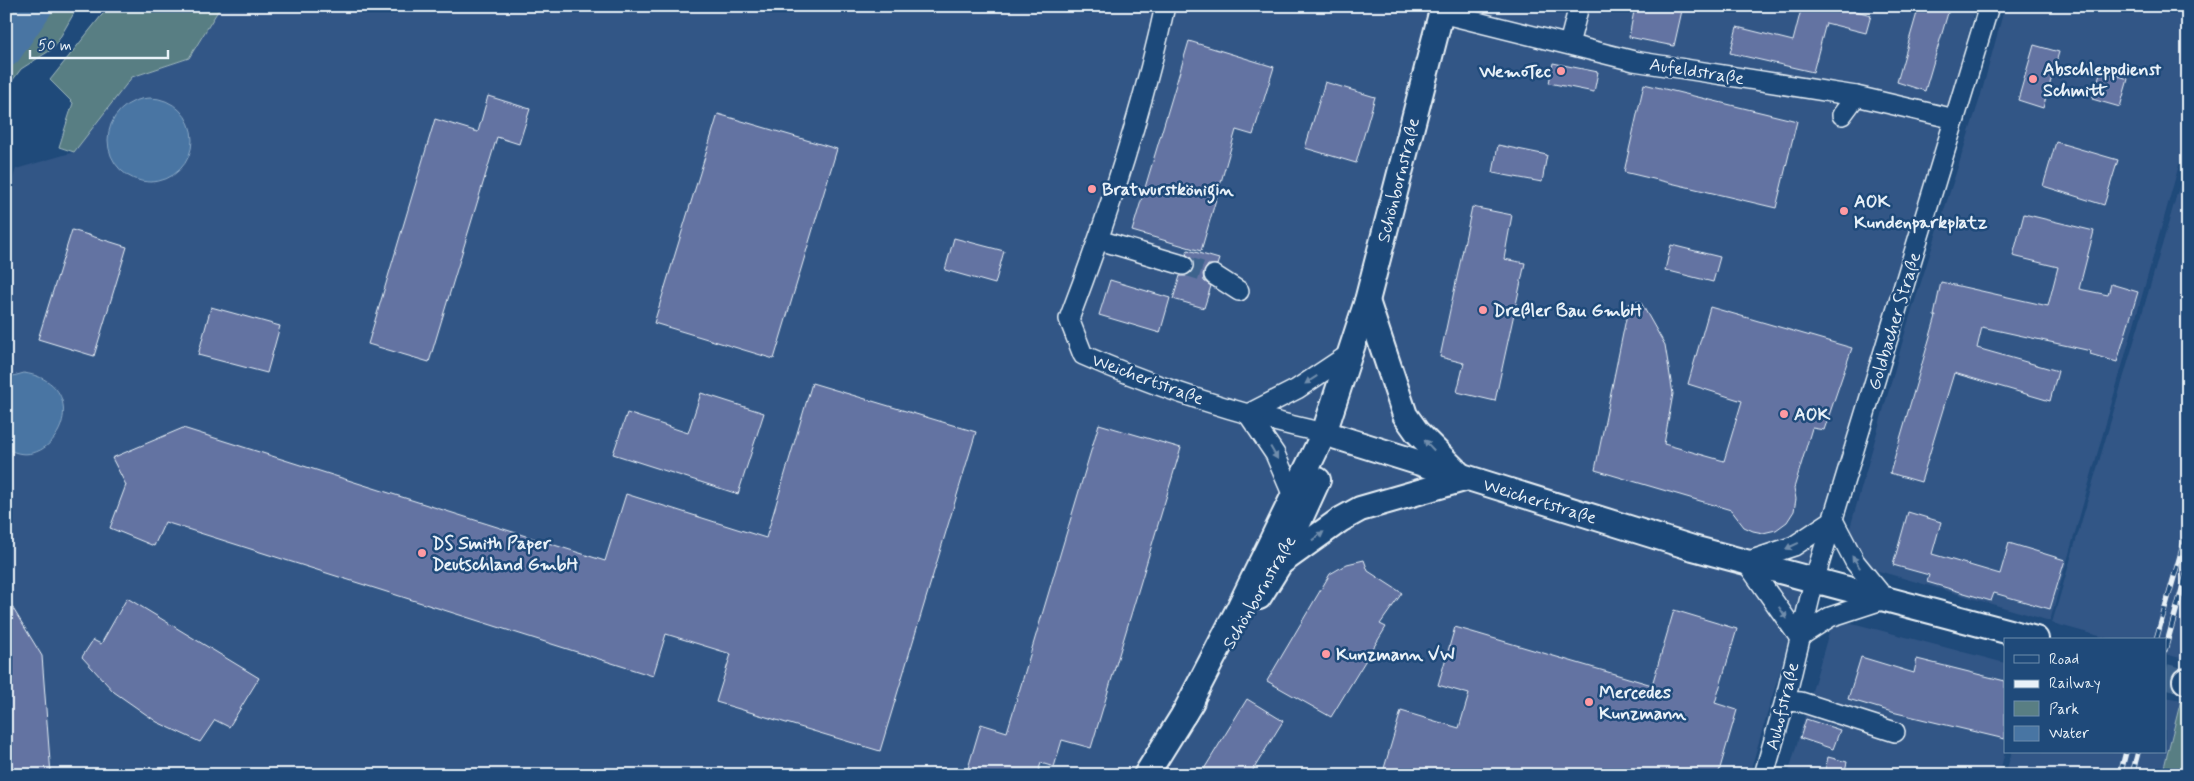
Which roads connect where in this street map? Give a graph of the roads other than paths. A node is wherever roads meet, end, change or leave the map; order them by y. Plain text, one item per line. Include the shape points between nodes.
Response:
1 (1165, 6) edge
2 (1579, 6) edge
3 (1989, 6) edge
4 (1442, 10) edge
5 (1569, 44) junction
6 (1856, 96) junction
7 (1842, 115) dead end
8 (1955, 119) junction
9 (1099, 240) junction
10 (1183, 265) tunnel mouth
11 (1214, 275) tunnel mouth
12 (1239, 291) dead end
13 (1367, 301) junction
14 (1352, 353) junction
15 (1248, 414) junction
16 (1324, 434) junction
17 (1464, 479) junction
18 (1293, 496) junction
19 (1833, 520) junction
20 (1746, 562) junction
21 (1279, 564) junction
22 (1814, 580) junction
23 (1885, 599) junction
24 (1799, 637) junction
25 (2032, 638) edge
26 (1785, 701) junction
27 (1184, 714) junction
28 (1895, 732) dead end
29 (1146, 775) edge
30 (1764, 775) edge

1 - 9 street, Weichertstraße via 1127,150
2 - 5 street
3 - 8 street, Goldbacher Straße
4 - 5 street, Aufeldstraße
4 - 13 main road, Schönbornstraße
5 - 6 street, Aufeldstraße via 1634,61
6 - 7 street
6 - 8 street, Aufeldstraße
8 - 19 street, Goldbacher Straße
9 - 10 street
9 - 15 street, Weichertstraße via 1068,319 1083,356 1124,374
11 - 12 street
13 - 14 main road, Schönbornstraße
17 -> 13 main road via 1427,443 1405,415
14 -> 15 street via 1297,390
14 - 16 main road, Schönbornstraße
15 - 16 street, Weichertstraße
15 -> 18 street via 1278,460
16 - 17 main road, Weichertstraße
16 - 18 main road, Schönbornstraße
16 - 21 main road, Schönbornstraße via 1318,480
17 - 20 main road, Weichertstraße
21 -> 17 main road via 1360,509
18 - 27 main road, Schönbornstraße
19 -> 20 street via 1794,546
19 - 22 street, Goldbacher Straße
23 -> 19 street via 1855,562
20 - 22 main road, Weichertstraße
20 -> 24 street
21 - 27 main road, Schönbornstraße
22 - 23 main road
22 - 24 street, Auhofstraße
23 - 24 street via 1830,617
23 - 25 main road
24 - 26 street, Auhofstraße
26 - 28 street via 1801,702
26 - 30 street, Auhofstraße
27 - 29 main road, Schönbornstraße

